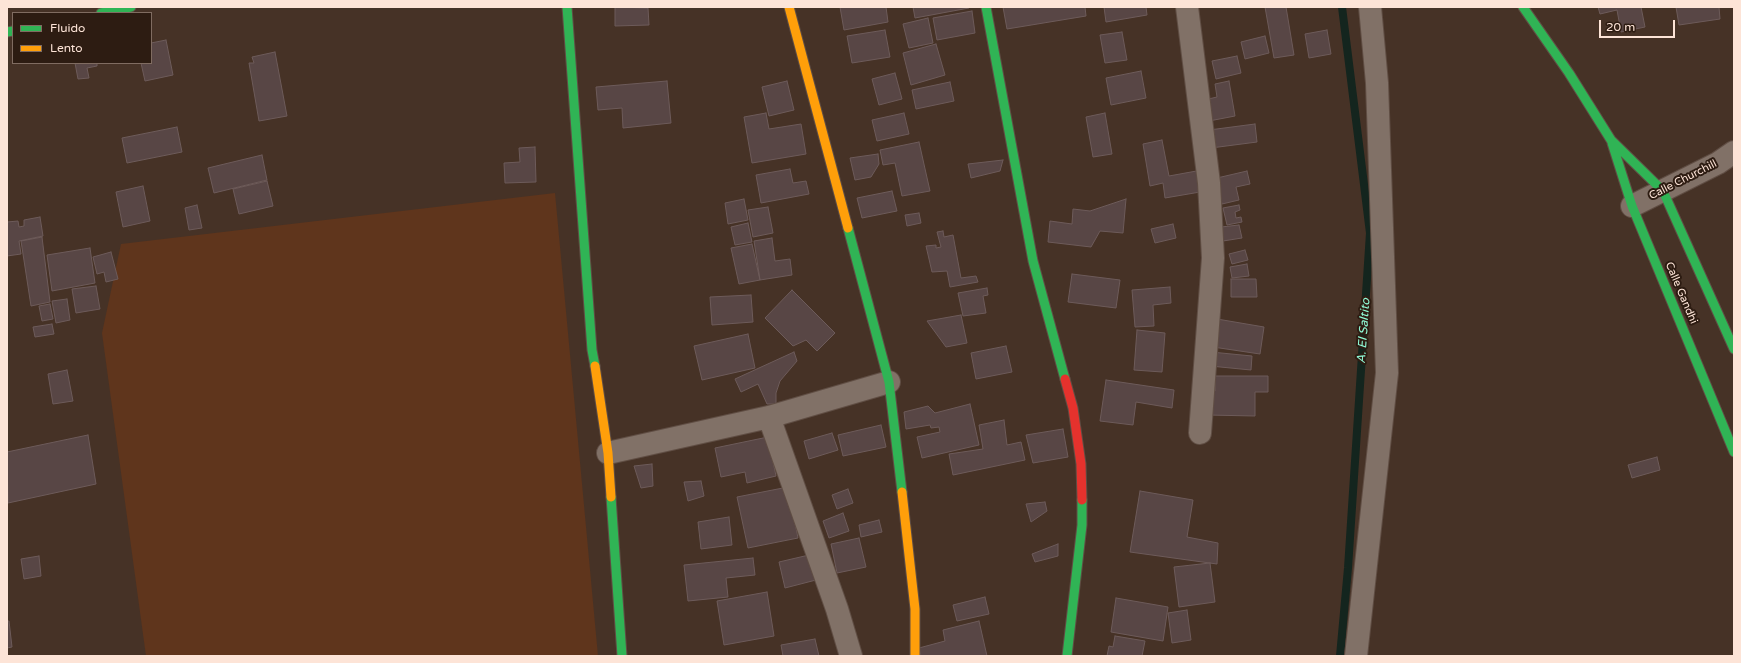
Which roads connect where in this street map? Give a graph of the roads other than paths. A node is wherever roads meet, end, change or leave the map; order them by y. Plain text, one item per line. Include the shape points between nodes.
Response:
1 (131, 7) edge
2 (567, 7) edge
3 (789, 7) edge
4 (986, 7) edge
5 (1187, 7) edge
6 (1370, 7) edge
7 (1523, 7) edge
8 (106, 12) edge
9 (1611, 140) junction
10 (1734, 152) edge
11 (1664, 191) junction
12 (1632, 206) junction
13 (1734, 349) edge
14 (889, 382) junction
15 (769, 417) junction
16 (1200, 433) dead end
17 (1734, 452) edge
18 (608, 453) junction
19 (622, 656) edge
20 (851, 656) edge
21 (915, 656) edge
22 (1067, 656) edge
23 (1356, 656) edge

1 - 8 street
2 - 18 street via 592,350
3 - 14 street
4 - 22 street via 1033,261 1073,408 1081,464 1082,525
5 - 16 street via 1209,183 1213,258
6 - 23 street via 1376,83 1388,373
7 - 9 street, Calle Gandhi
9 - 11 street, Calle Gandhi
9 - 12 street, Calle Gandhi
10 - 11 street, Calle Churchill
11 - 12 street, Calle Churchill
11 - 13 street, Calle Gandhi
12 - 17 street, Calle Gandhi
14 - 15 street
14 - 21 street via 915,609
15 - 18 street
15 - 20 street via 838,609
18 - 19 street

